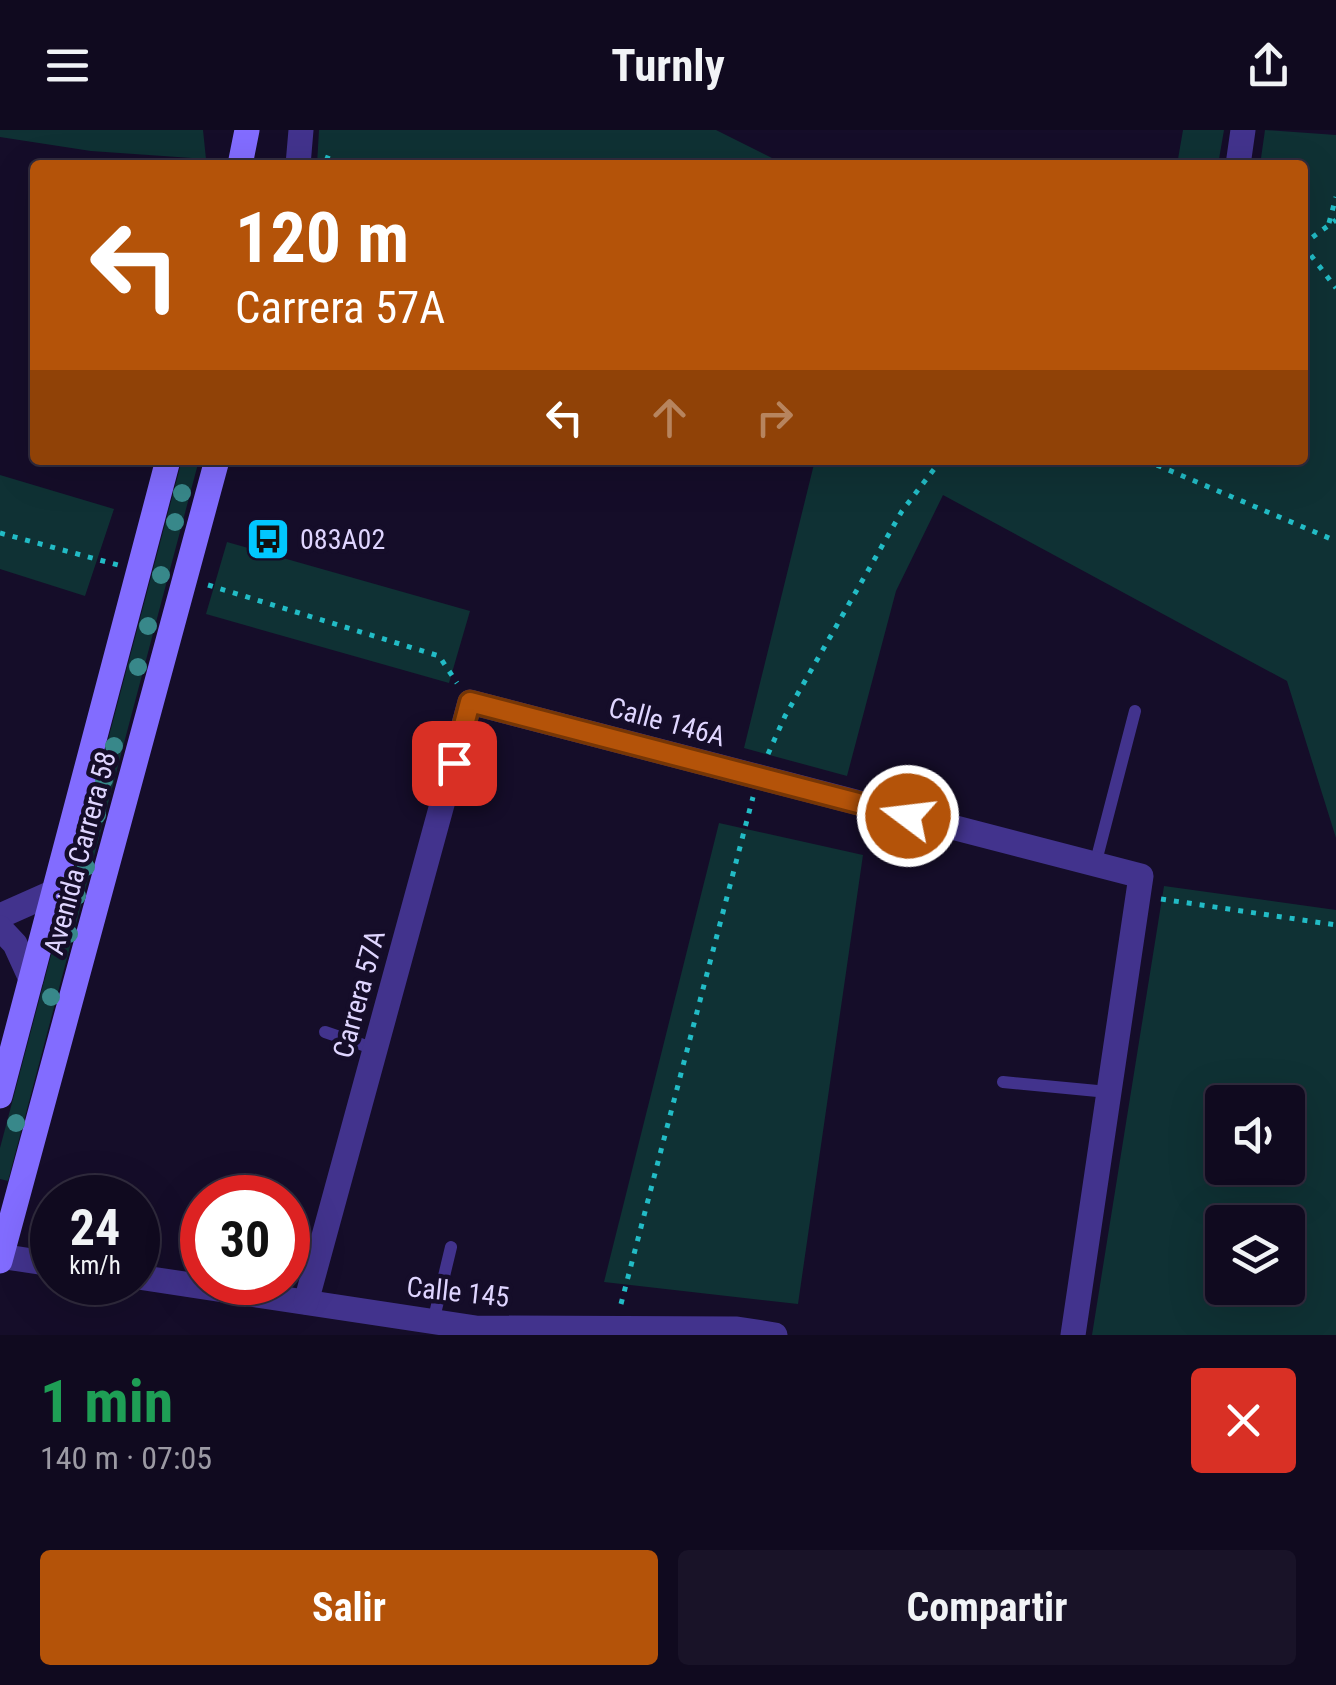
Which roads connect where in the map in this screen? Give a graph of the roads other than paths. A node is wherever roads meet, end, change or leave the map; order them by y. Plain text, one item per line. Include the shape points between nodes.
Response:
1 (248, 130) edge
2 (301, 130) edge
3 (1242, 130) edge
4 (241, 160) edge
5 (255, 160) edge
6 (298, 160) edge
7 (1239, 160) edge
8 (167, 465) edge
9 (216, 465) edge
10 (470, 702) joint
11 (1134, 710) dead end
12 (1095, 865) junction
13 (54, 892) junction
14 (0, 916) edge
15 (0, 928) edge
16 (31, 980) junction
17 (325, 1032) dead end
18 (375, 1049) junction
19 (1003, 1082) dead end
20 (1108, 1092) junction
21 (0, 1096) edge
22 (451, 1247) dead end
23 (0, 1258) edge
24 (30, 1261) edge
25 (310, 1287) edge
26 (310, 1303) edge
27 (433, 1322) junction
28 (476, 1332) edge
29 (775, 1335) edge
30 (1072, 1335) edge

1 - 4 main road
1 - 5 main road
2 - 6 street
3 - 7 street
8 - 13 main road, Avenida Carrera 58
9 - 23 main road, Avenida Carrera 58
10 - 12 street, Calle 146A
10 - 18 street, Carrera 57A
11 - 12 lane
12 - 20 street, Calle 146A via 1140,886
13 - 14 street
13 - 16 main road, Avenida Carrera 58
15 - 16 street
16 - 21 main road, Avenida Carrera 58
17 - 18 lane
18 - 25 street, Carrera 57A
19 - 20 lane
20 - 30 street
22 - 27 lane
23 - 24 street
26 - 27 street, Calle 145
27 - 28 street, Calle 145
28 - 29 street, Calle 145

